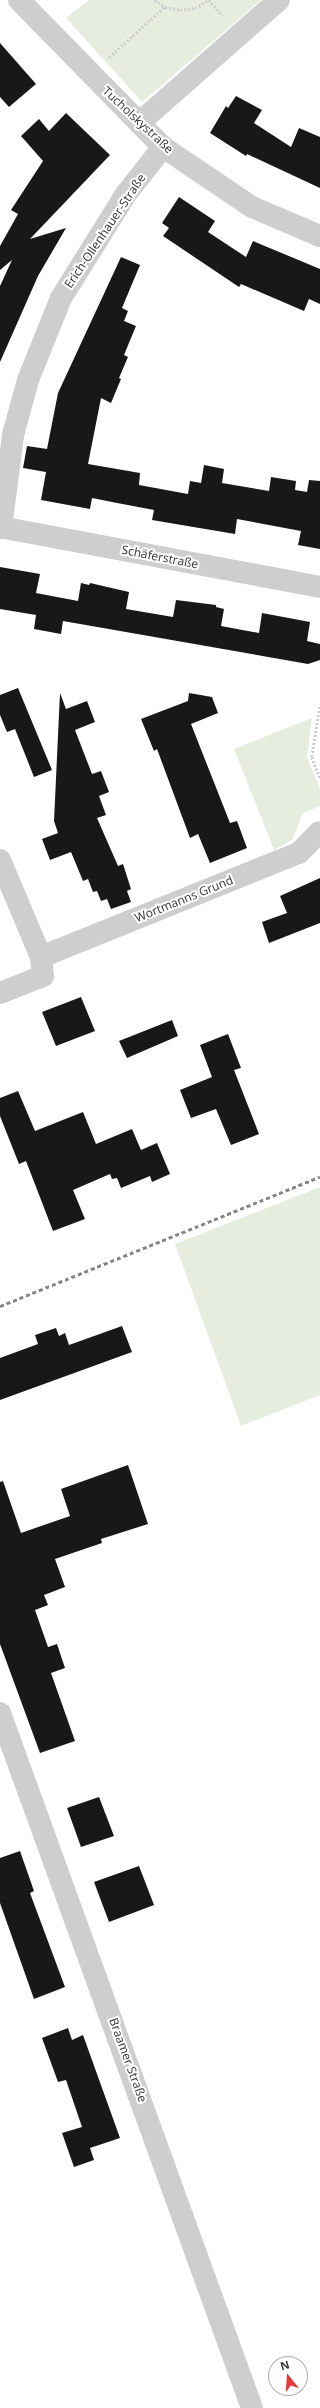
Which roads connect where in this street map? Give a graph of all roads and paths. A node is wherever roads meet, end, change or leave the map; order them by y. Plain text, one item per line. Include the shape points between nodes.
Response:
1 (19, 0) edge
2 (155, 0) edge
3 (209, 0) edge
4 (279, 0) edge
5 (165, 7) junction
6 (91, 74) junction
7 (139, 123) junction
8 (164, 147) junction
9 (320, 236) edge
10 (1, 528) edge
11 (320, 587) edge
12 (320, 707) edge
13 (320, 778) edge
14 (320, 832) edge
15 (0, 860) edge
16 (41, 957) junction
17 (0, 993) edge
18 (0, 1713) edge
19 (252, 2408) edge

1 - 6 street, Tucholskystraße
2 - 5 path
3 - 5 path via 195,8 180,10
4 - 7 street
5 - 6 path
6 - 7 street, Tucholskystraße
7 - 8 street, Tucholskystraße
8 - 9 street, Tucholskystraße via 252,207
8 - 10 street, Erich-Ollenhauer-Straße via 126,194 61,298 28,380 15,428
10 - 11 street, Schäferstraße
12 - 13 path via 312,757
14 - 16 street, Wortmanns Grund via 300,854
15 - 16 street
16 - 17 street via 43,976
18 - 19 street, Braamer Straße

